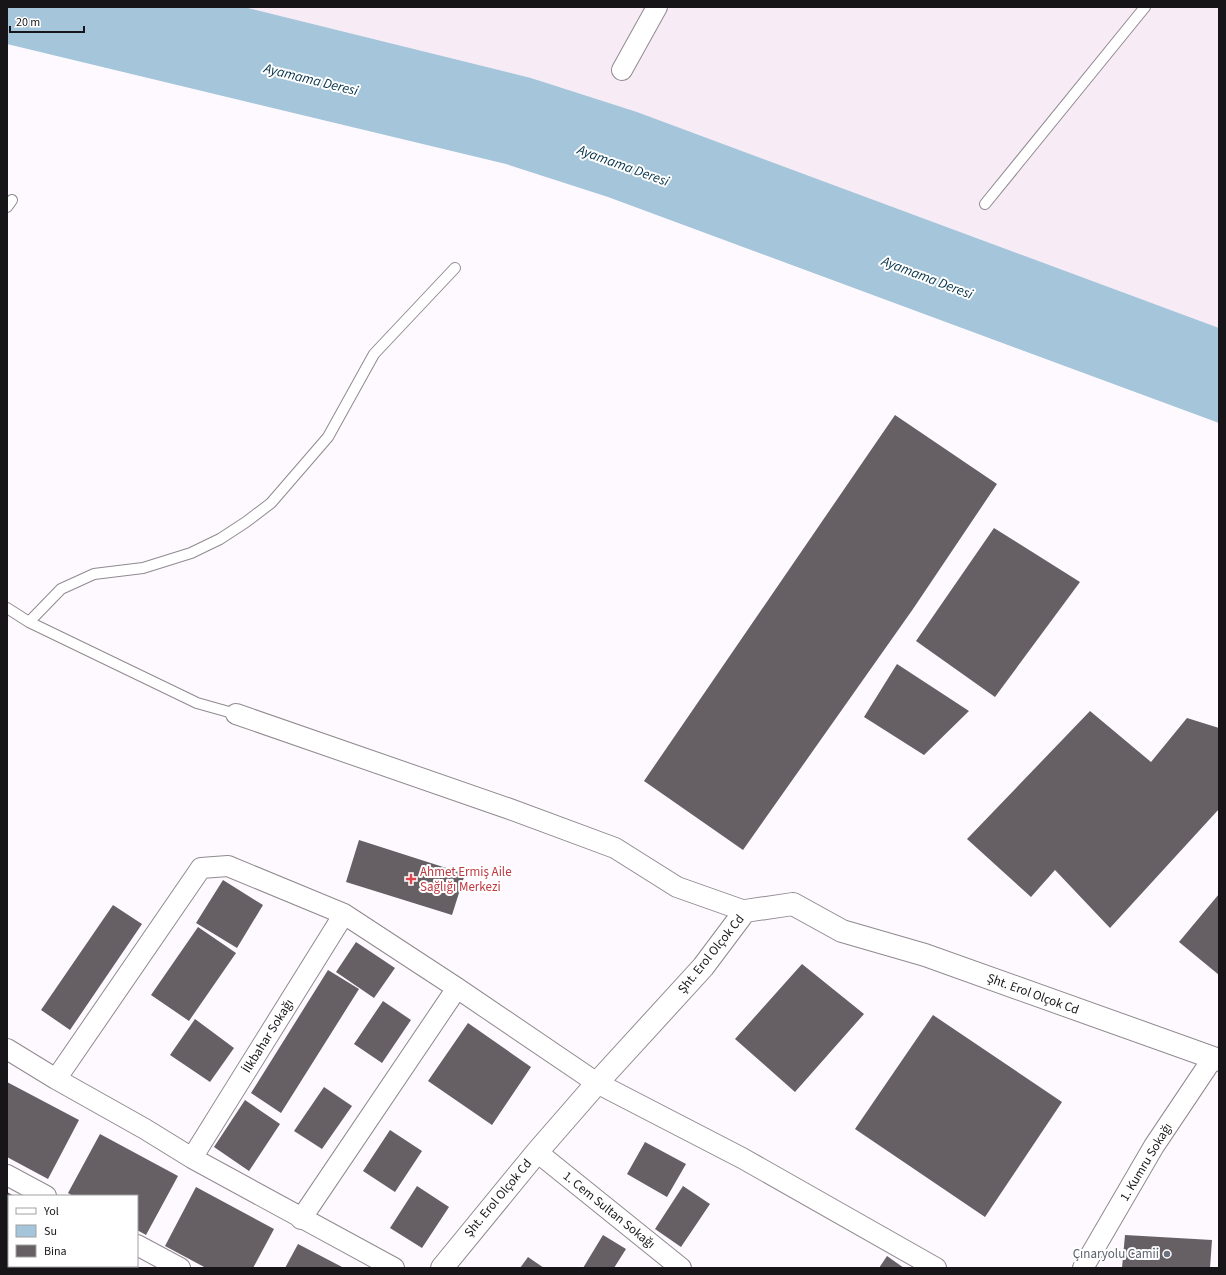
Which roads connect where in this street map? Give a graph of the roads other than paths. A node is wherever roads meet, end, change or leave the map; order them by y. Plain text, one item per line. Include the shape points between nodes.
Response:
1 (657, 7) edge
2 (1144, 7) edge
3 (622, 70) dead end
4 (985, 204) dead end
5 (455, 268) dead end
6 (7, 608) edge
7 (29, 622) junction
8 (236, 714) joint
9 (745, 911) junction
10 (344, 914) junction
11 (457, 988) junction
12 (7, 1049) edge
13 (1216, 1059) edge
14 (56, 1079) junction
15 (597, 1083) junction
16 (537, 1152) junction
17 (192, 1158) junction
18 (7, 1175) edge
19 (44, 1195) edge
20 (301, 1219) junction
21 (138, 1246) edge
22 (180, 1268) edge
23 (394, 1268) edge
24 (442, 1268) edge
25 (681, 1268) edge
26 (936, 1268) edge
27 (1083, 1268) edge

1 - 3 street
2 - 4 lane
5 - 7 lane via 374,354 328,437 271,503 220,539 191,553 143,568 94,574 61,589
6 - 7 lane
7 - 8 lane via 197,703
8 - 9 street via 615,848 677,887
9 - 13 street, Şht. Erol Olçok Cd via 793,904 842,931 925,955
9 - 15 street, Şht. Erol Olçok Cd via 703,967
10 - 11 street
10 - 14 street via 228,866 201,868
10 - 17 street, İlkbahar Sokağı
11 - 15 street
11 - 20 street
12 - 14 street
13 - 27 street, 1. Kumru Sokağı via 1154,1146
14 - 17 street via 145,1128
15 - 16 street, Şht. Erol Olçok Cd
15 - 26 street via 742,1158
16 - 24 street, Şht. Erol Olçok Cd
16 - 25 street, 1. Cem Sultan Sokağı
17 - 20 street
18 - 19 street
20 - 23 street
21 - 22 street

